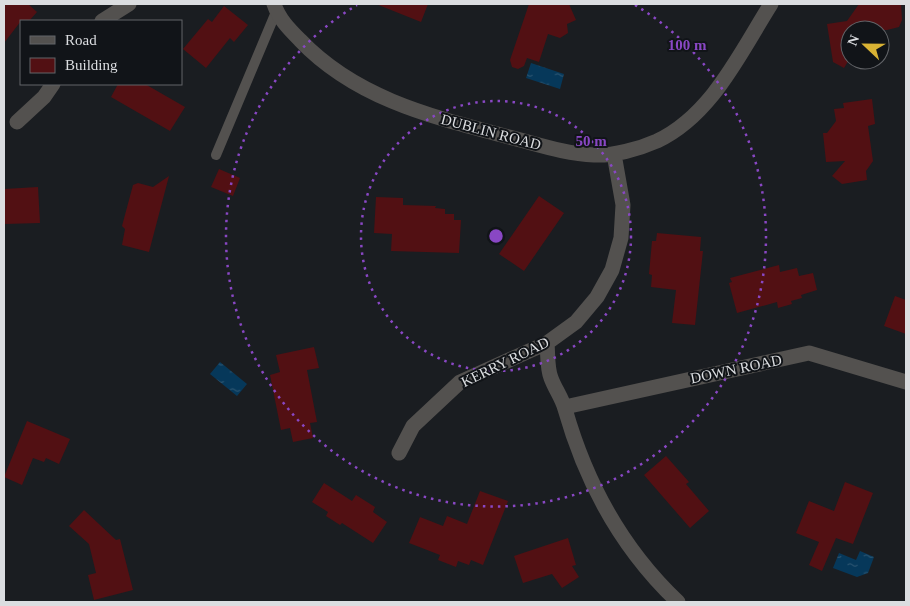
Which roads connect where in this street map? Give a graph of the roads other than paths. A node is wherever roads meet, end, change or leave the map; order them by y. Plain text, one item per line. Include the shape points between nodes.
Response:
1 (129, 4) edge
2 (771, 4) edge
3 (275, 8) edge
4 (104, 20) edge
5 (52, 85) edge
6 (17, 122) dead end
7 (614, 154) junction
8 (216, 155) dead end
9 (547, 344) junction
10 (906, 382) edge
11 (565, 407) junction
12 (399, 453) dead end
13 (678, 602) edge

1 - 4 street
2 - 7 street, DUBLIN ROAD via 703,107 656,142
3 - 7 street, DUBLIN ROAD via 308,49 338,73 382,99 422,114 563,151 595,156
3 - 8 lane
5 - 6 street
7 - 9 street, KERRY ROAD via 623,206 621,238 612,270 597,297 576,322
9 - 11 street via 550,376
9 - 12 street, KERRY ROAD via 460,382 413,426
10 - 11 street, DOWN ROAD via 809,353
11 - 13 street via 584,466 605,509 631,549

